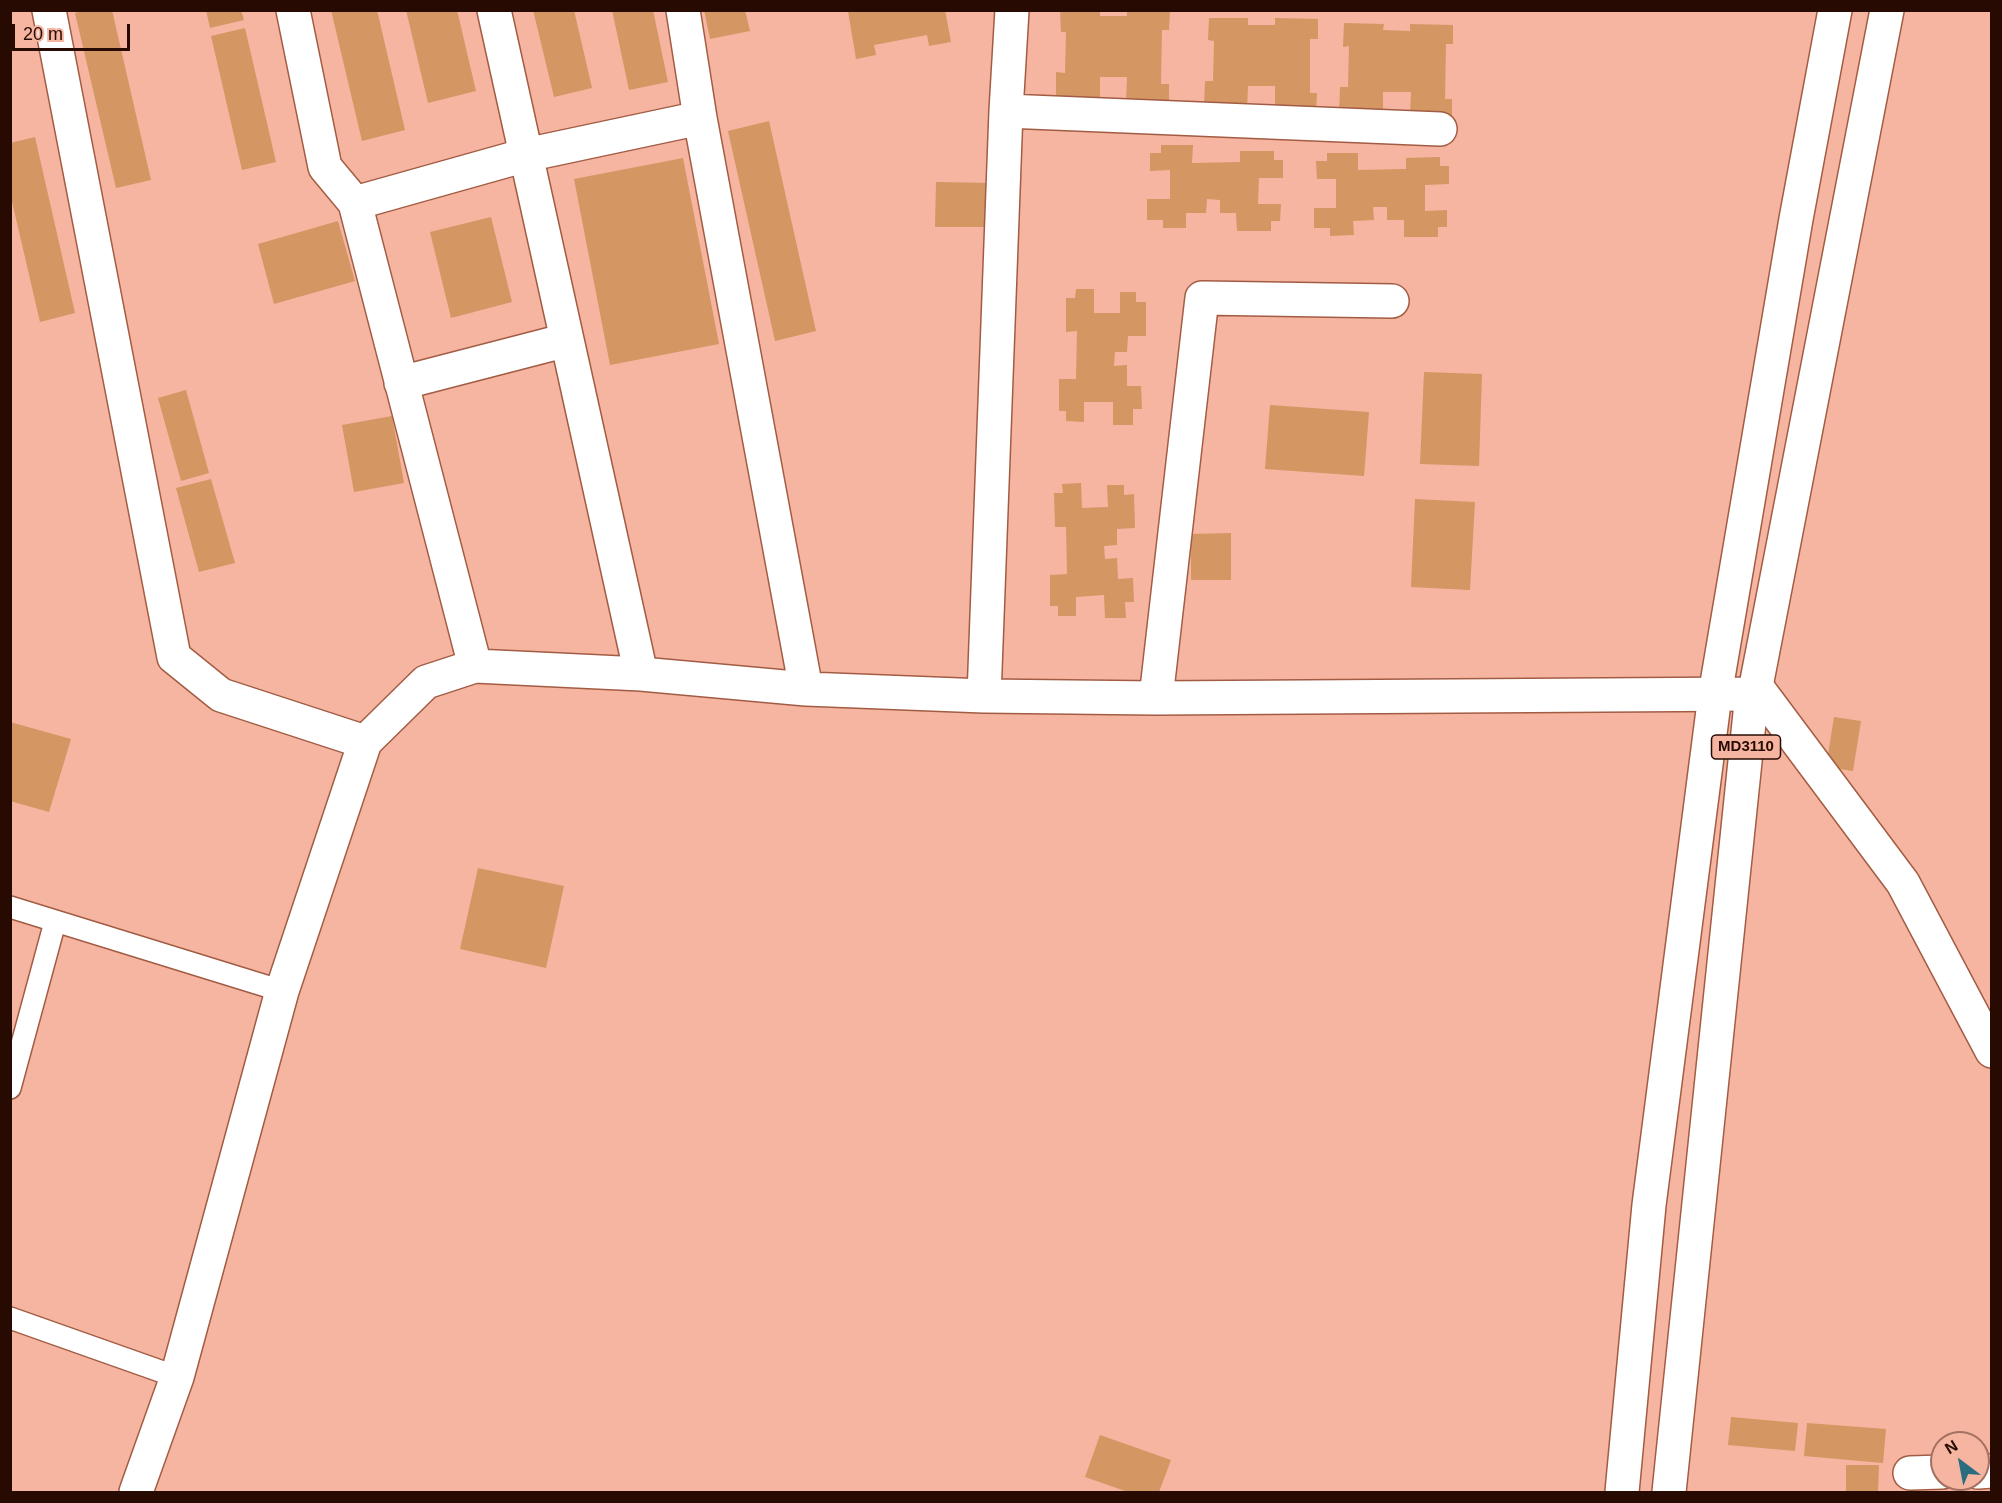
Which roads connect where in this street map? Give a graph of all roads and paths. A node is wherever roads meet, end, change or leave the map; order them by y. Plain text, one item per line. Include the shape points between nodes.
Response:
1 (49, 10) edge
2 (293, 10) edge
3 (494, 10) edge
4 (683, 10) edge
5 (1012, 10) edge
6 (1835, 10) edge
7 (1887, 10) edge
8 (1005, 111) junction
9 (700, 118) junction
10 (1440, 129) dead end
11 (526, 155) junction
12 (355, 203) junction
13 (1392, 301) dead end
14 (567, 340) junction
15 (401, 383) junction
16 (475, 666) junction
17 (641, 674) junction
18 (806, 688) junction
19 (1754, 690) junction
20 (1715, 695) junction
21 (984, 696) junction
22 (1156, 698) junction
23 (365, 742) junction
24 (10, 907) edge
25 (55, 922) junction
26 (282, 991) junction
27 (1992, 1051) edge
28 (10, 1088) edge
29 (10, 1318) edge
30 (177, 1377) junction
31 (1930, 1472) edge
32 (1910, 1473) dead end
33 (136, 1492) edge
34 (1622, 1492) edge
35 (1670, 1492) edge

1 - 23 street via 174,657 221,695
2 - 12 street via 325,168
3 - 11 street
4 - 9 street
5 - 8 street
6 - 20 street, MD3110
7 - 19 street, MD3110
8 - 10 street
8 - 21 street
9 - 11 street
9 - 18 street
11 - 12 street
11 - 14 street
12 - 15 street
13 - 22 street via 1202,298
14 - 15 street
14 - 17 street
15 - 16 street
16 - 17 street
16 - 23 street via 426,682
17 - 18 street
18 - 21 street
19 - 20 street
19 - 27 street via 1903,883
19 - 35 street, MD3110
20 - 22 street
20 - 34 street, MD3110 via 1649,1205
21 - 22 street
23 - 26 street
24 - 25 lane
25 - 26 lane
25 - 28 lane
26 - 30 street
29 - 30 lane
30 - 33 street
31 - 32 street

